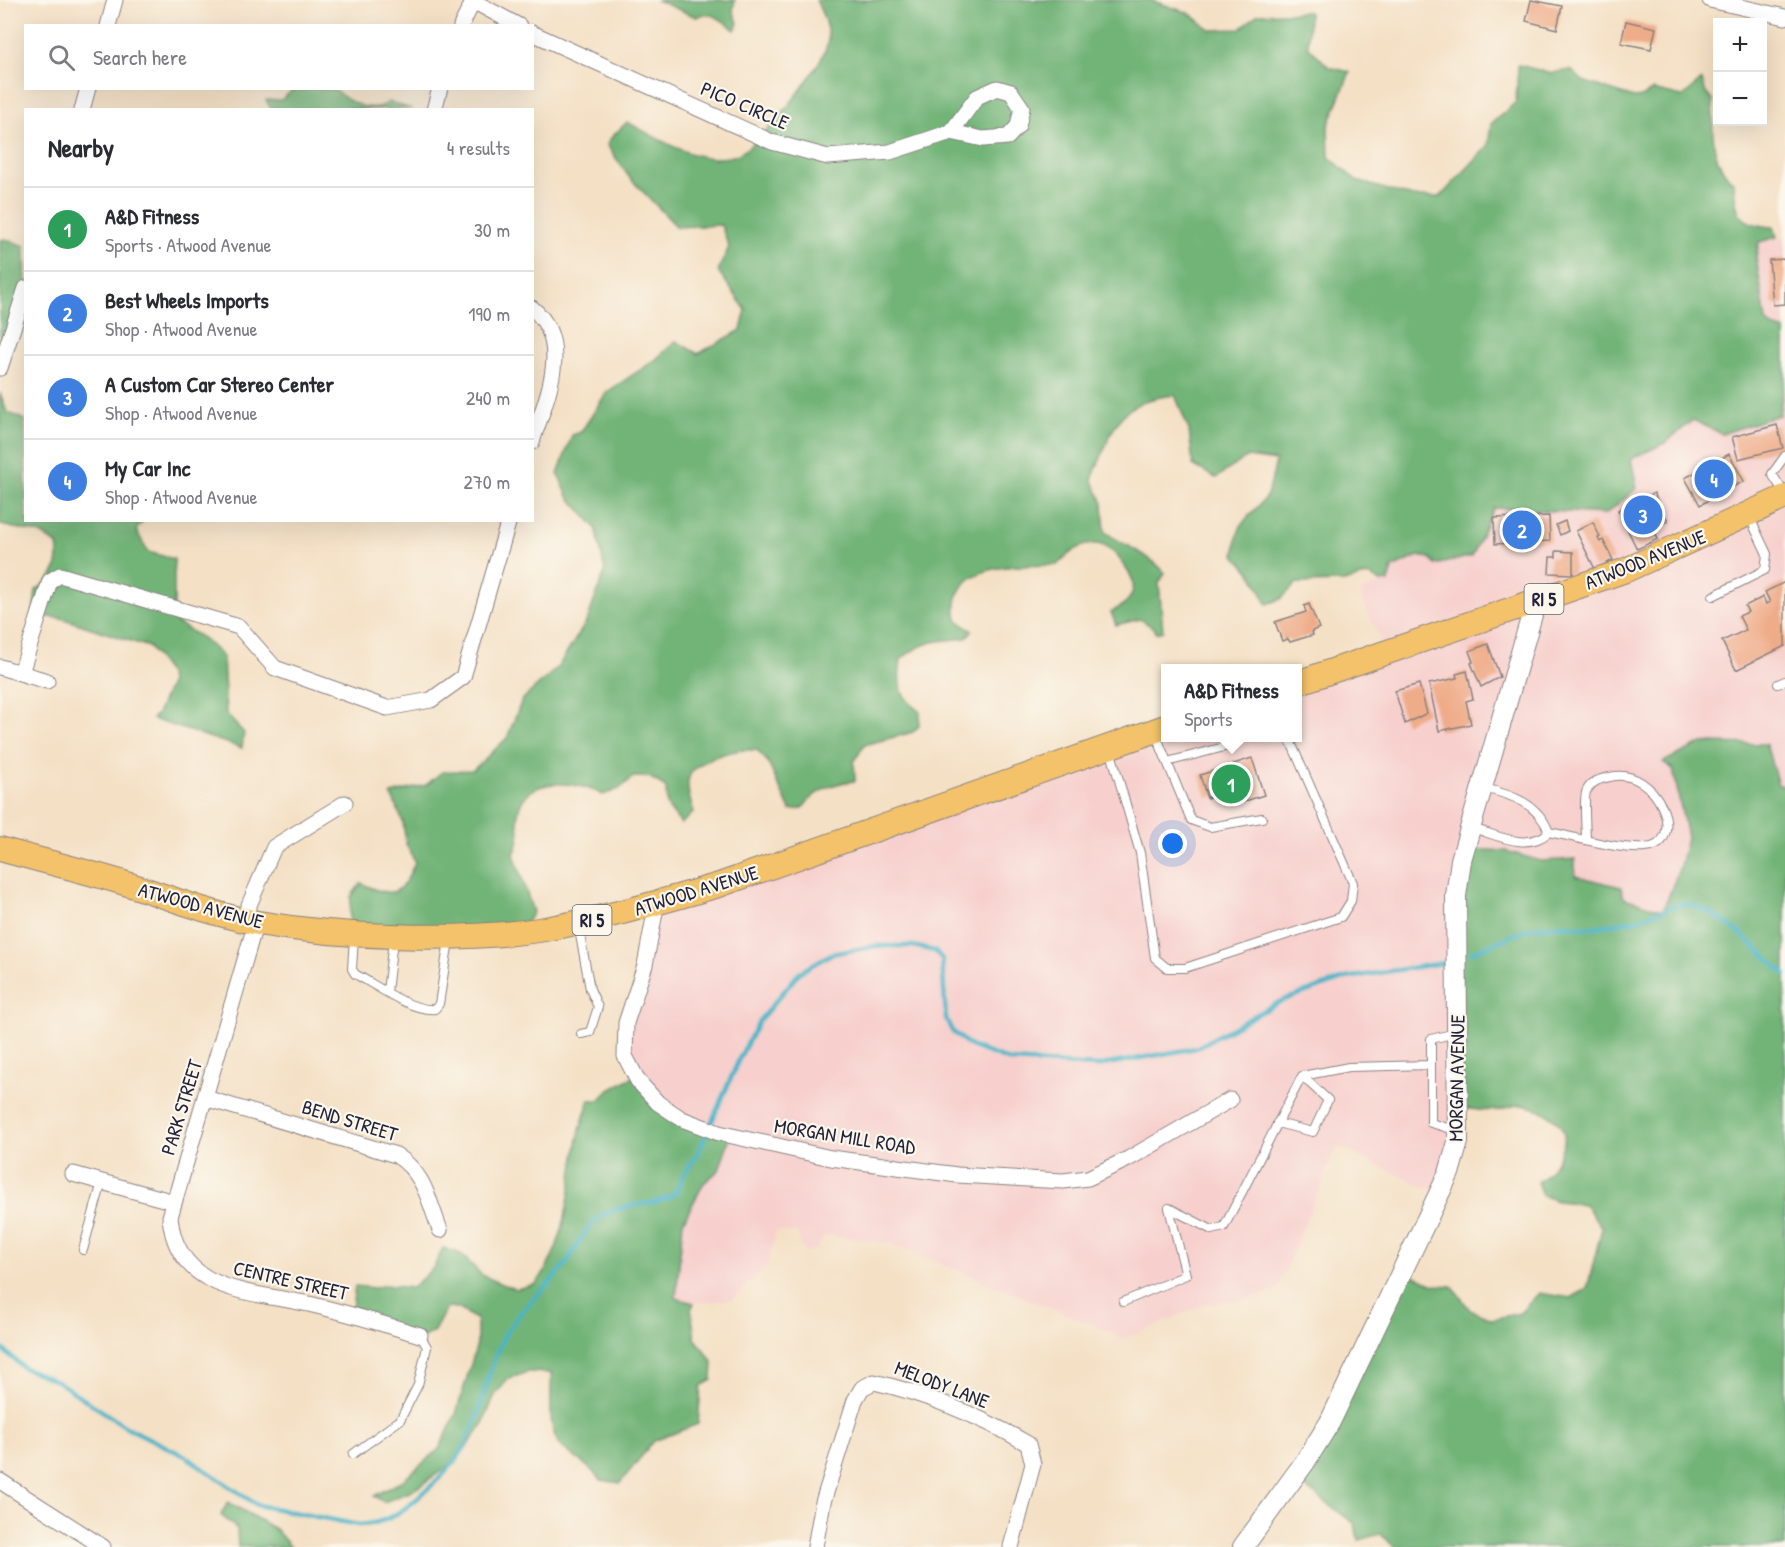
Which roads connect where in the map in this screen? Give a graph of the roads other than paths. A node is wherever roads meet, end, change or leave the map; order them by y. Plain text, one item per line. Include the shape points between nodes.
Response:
1 (115, 0) edge
2 (1710, 0) edge
3 (473, 1) edge
4 (1785, 17) edge
5 (109, 24) edge
6 (462, 24) edge
7 (515, 24) edge
8 (534, 34) edge
9 (87, 90) edge
10 (439, 90) edge
11 (83, 108) edge
12 (435, 108) edge
13 (951, 132) junction
14 (24, 294) edge
15 (534, 309) edge
16 (0, 368) edge
17 (534, 436) edge
18 (1785, 456) edge
19 (1785, 495) edge
20 (1749, 515) junction
21 (508, 522) edge
22 (1713, 596) dead end
23 (1536, 602) junction
24 (0, 667) edge
25 (21, 673) junction
26 (47, 681) dead end
27 (1302, 681) edge
28 (1160, 729) edge
29 (1163, 742) edge
30 (1234, 742) edge
31 (1291, 742) edge
32 (1109, 746) junction
33 (1167, 762) junction
34 (1482, 788) junction
35 (345, 804) dead end
36 (1262, 818) dead end
37 (1469, 827) junction
38 (1549, 832) junction
39 (1586, 840) junction
40 (0, 849) edge
41 (657, 902) junction
42 (250, 921) junction
43 (578, 923) junction
44 (354, 932) junction
45 (393, 934) junction
46 (450, 936) junction
47 (387, 992) junction
48 (1458, 1033) junction
49 (581, 1034) dead end
50 (1431, 1065) junction
51 (1302, 1076) junction
52 (205, 1098) junction
53 (1230, 1100) dead end
54 (1277, 1123) junction
55 (1458, 1131) junction
56 (73, 1174) dead end
57 (102, 1182) junction
58 (174, 1202) junction
59 (440, 1230) dead end
60 (83, 1250) dead end
61 (1123, 1302) dead end
62 (420, 1335) joint
63 (353, 1454) dead end
64 (0, 1481) edge
65 (103, 1547) edge
66 (815, 1547) edge
67 (1011, 1547) edge
68 (1243, 1547) edge

1 - 5 street
2 - 4 street
3 - 6 street
3 - 7 street
8 - 13 street, PICO CIRCLE via 772,142 828,157 890,152
9 - 11 street
10 - 12 street
13 - 13 street via 983,139 1008,137 1018,126 1022,108 1011,92 998,88 977,97
14 - 16 street
15 - 17 street via 554,339 554,371
18 - 19 lane via 1772,474
19 - 20 main road, ATWOOD AVENUE / RI 5
20 - 22 lane via 1767,554 1765,570
20 - 23 main road, ATWOOD AVENUE / RI 5 via 1626,570
21 - 25 street via 463,677 431,700 387,708 275,668 239,627 60,575 50,581
23 - 27 main road, ATWOOD AVENUE / RI 5
23 - 34 street, MORGAN AVENUE
24 - 25 street
25 - 26 street
28 - 32 main road, ATWOOD AVENUE / RI 5
29 - 33 lane
30 - 33 lane
31 - 32 lane via 1353,883 1351,901 1341,916 1326,923 1185,968 1167,968 1155,958 1140,853
32 - 41 main road, ATWOOD AVENUE / RI 5 via 719,885
33 - 36 lane via 1191,820 1210,826
34 - 37 street, MORGAN AVENUE
34 - 38 lane via 1516,796 1544,819
35 - 42 street, PARK STREET via 274,847
37 - 38 lane via 1518,842 1540,840
37 - 48 street, MORGAN AVENUE via 1456,896
38 - 39 lane
39 - 39 lane via 1644,848 1656,845 1665,835 1667,823 1660,799 1646,784 1631,777 1617,775 1596,780 1584,799
40 - 42 main road, ATWOOD AVENUE / RI 5
41 - 43 main road, ATWOOD AVENUE / RI 5
41 - 53 street, MORGAN MILL ROAD via 645,965 626,1023 625,1056 638,1081 658,1103 682,1119 719,1133 831,1158 957,1175 1063,1181 1088,1178 1128,1159
42 - 44 main road, ATWOOD AVENUE / RI 5
42 - 52 street, PARK STREET
43 - 46 main road, ATWOOD AVENUE / RI 5
43 - 49 lane via 590,989 598,1007 590,1032
44 - 45 main road, ATWOOD AVENUE / RI 5
44 - 47 lane via 351,969
45 - 46 main road, ATWOOD AVENUE / RI 5
45 - 47 lane
46 - 47 lane via 443,987 435,1009 416,1006
48 - 50 lane via 1431,1039
48 - 55 street, MORGAN AVENUE
50 - 51 lane via 1349,1067
50 - 55 lane via 1431,1123
51 - 54 lane
51 - 54 lane via 1328,1100 1313,1132
52 - 58 street, PARK STREET
52 - 59 street, BEND STREET via 407,1161 420,1178
54 - 61 lane via 1224,1227 1212,1230 1169,1208 1186,1275
55 - 68 street, MORGAN AVENUE via 1449,1173 1330,1422
56 - 57 street
57 - 58 street
57 - 60 lane
58 - 62 street, CENTRE STREET via 170,1216 179,1255 222,1286 317,1306
62 - 63 lane via 427,1347 418,1384 400,1420
64 - 65 street
66 - 67 street, MELODY LANE via 823,1502 847,1423 862,1388 874,1382 960,1411 1028,1444 1033,1464

